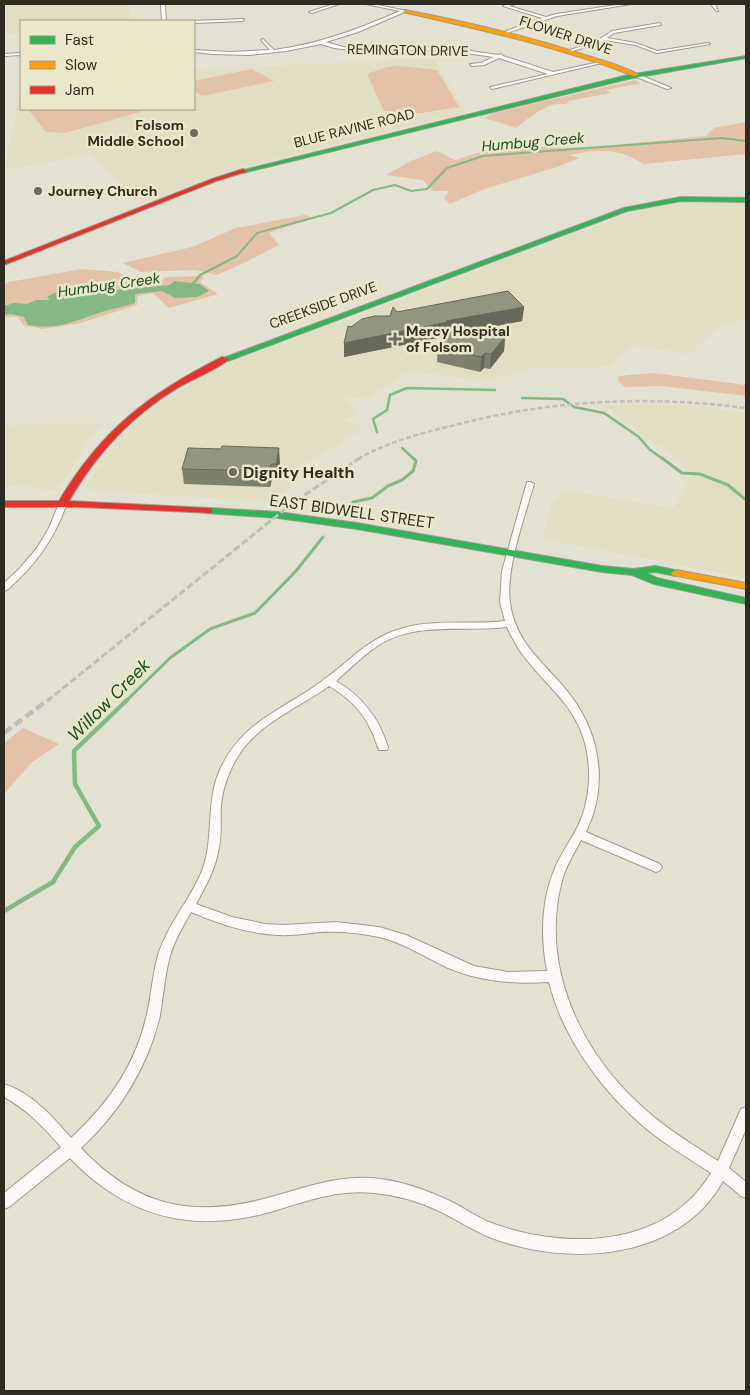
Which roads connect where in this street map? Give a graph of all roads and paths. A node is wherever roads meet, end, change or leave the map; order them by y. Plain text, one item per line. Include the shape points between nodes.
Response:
1 (163, 4) edge
2 (337, 4) edge
3 (368, 4) edge
4 (422, 4) edge
5 (513, 4) edge
6 (630, 4) edge
7 (713, 4) edge
8 (717, 10) dead end
9 (404, 11) junction
10 (312, 12) dead end
11 (546, 18) junction
12 (164, 20) edge
13 (243, 20) dead end
14 (195, 22) edge
15 (660, 24) dead end
16 (507, 32) junction
17 (262, 40) dead end
18 (602, 40) junction
19 (321, 42) junction
20 (708, 44) dead end
21 (272, 50) junction
22 (572, 50) junction
23 (195, 51) edge
24 (20, 54) edge
25 (4, 55) edge
26 (746, 55) edge
27 (501, 56) junction
28 (604, 62) junction
29 (472, 65) dead end
30 (553, 74) junction
31 (636, 75) junction
32 (492, 88) dead end
33 (667, 89) dead end
34 (746, 200) edge
35 (4, 262) edge
36 (530, 484) dead end
37 (4, 494) edge
38 (63, 503) junction
39 (4, 504) edge
40 (511, 554) junction
41 (634, 572) junction
42 (746, 586) edge
43 (4, 588) edge
44 (746, 601) edge
45 (509, 624) junction
46 (329, 682) junction
47 (383, 747) dead end
48 (579, 834) junction
49 (656, 867) dead end
50 (189, 906) junction
51 (553, 976) junction
52 (4, 1090) edge
53 (746, 1114) edge
54 (71, 1148) junction
55 (720, 1170) junction
56 (746, 1191) edge
57 (4, 1202) edge

1 - 12 street
2 - 10 street
3 - 9 street, FLOWER DRIVE
4 - 9 main road
5 - 11 street via 505,6
6 - 11 street
7 - 8 street
9 - 16 main road, FLOWER DRIVE
9 - 19 street
11 - 16 street
13 - 14 street
15 - 18 street via 617,31
16 - 22 main road, FLOWER DRIVE
17 - 21 street
18 - 20 street via 636,44 657,52
18 - 22 street
19 - 21 street
19 - 27 street, REMINGTON DRIVE via 354,50 426,47
21 - 23 street
22 - 28 main road, FLOWER DRIVE
24 - 25 street
26 - 31 main road, BLUE RAVINE ROAD
27 - 29 street
27 - 30 street, REMINGTON DRIVE
28 - 30 street
28 - 31 main road, FLOWER DRIVE
30 - 32 street
31 - 33 street, FLOWER DRIVE
31 - 35 main road, BLUE RAVINE ROAD via 251,168
34 - 38 main road, CREEKSIDE DRIVE via 681,199 626,209 234,354 169,389 109,435 87,461
36 - 40 street
37 - 38 main road, EAST BIDWELL STREET via 50,497
38 - 39 main road, EAST BIDWELL STREET
38 - 40 main road, EAST BIDWELL STREET via 310,519
38 - 43 street, CREEKSIDE DRIVE via 58,520 43,546
40 - 41 main road, EAST BIDWELL STREET
40 - 45 street via 504,583
41 - 42 main road, EAST BIDWELL STREET via 655,569
41 - 44 main road, EAST BIDWELL STREET via 654,581
45 - 46 street via 438,625 392,635 366,648
45 - 48 street via 521,647 570,701 589,738 594,786 592,802
46 - 47 street via 366,711
46 - 50 street via 266,720 251,732 229,762 219,786 211,861
48 - 49 street
48 - 51 street via 565,858 552,895 548,936
50 - 51 street via 259,929 330,927 380,932 408,940 463,968 491,976
50 - 54 street via 165,953 156,1006 140,1057 109,1108
51 - 55 street via 582,1043 615,1089 659,1130
52 - 54 street via 39,1111
53 - 55 street
54 - 55 street via 102,1179 123,1193 173,1211 228,1213 256,1208 309,1191 363,1185 417,1194 515,1238 579,1246 636,1239 666,1227 680,1219 702,1198
54 - 57 street
55 - 56 street

